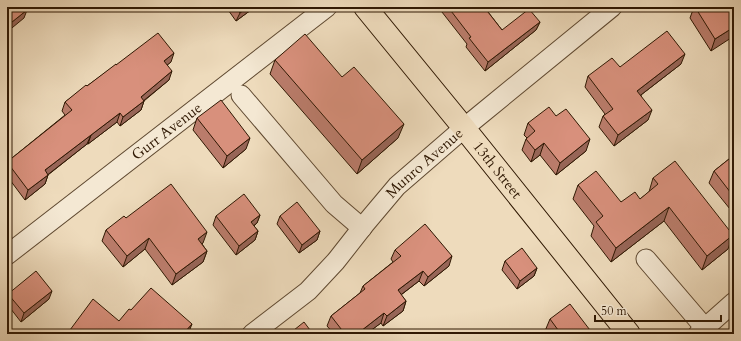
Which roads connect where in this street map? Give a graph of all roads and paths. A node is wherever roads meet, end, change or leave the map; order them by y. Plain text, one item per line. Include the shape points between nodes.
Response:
1 (327, 7) edge
2 (365, 7) edge
3 (612, 7) edge
4 (241, 94) dead end
5 (464, 128) junction
6 (362, 228) junction
7 (7, 255) edge
8 (646, 258) dead end
9 (734, 302) edge
10 (701, 331) edge
11 (252, 334) edge
12 (629, 334) edge

1 - 7 street, Gurr Avenue
2 - 5 main road, 13th Street
3 - 5 street, Munro Avenue
4 - 6 street via 334,204
5 - 6 street, Munro Avenue via 397,186
5 - 12 main road, 13th Street
6 - 11 street, Munro Avenue via 308,291
8 - 10 street
9 - 10 street

